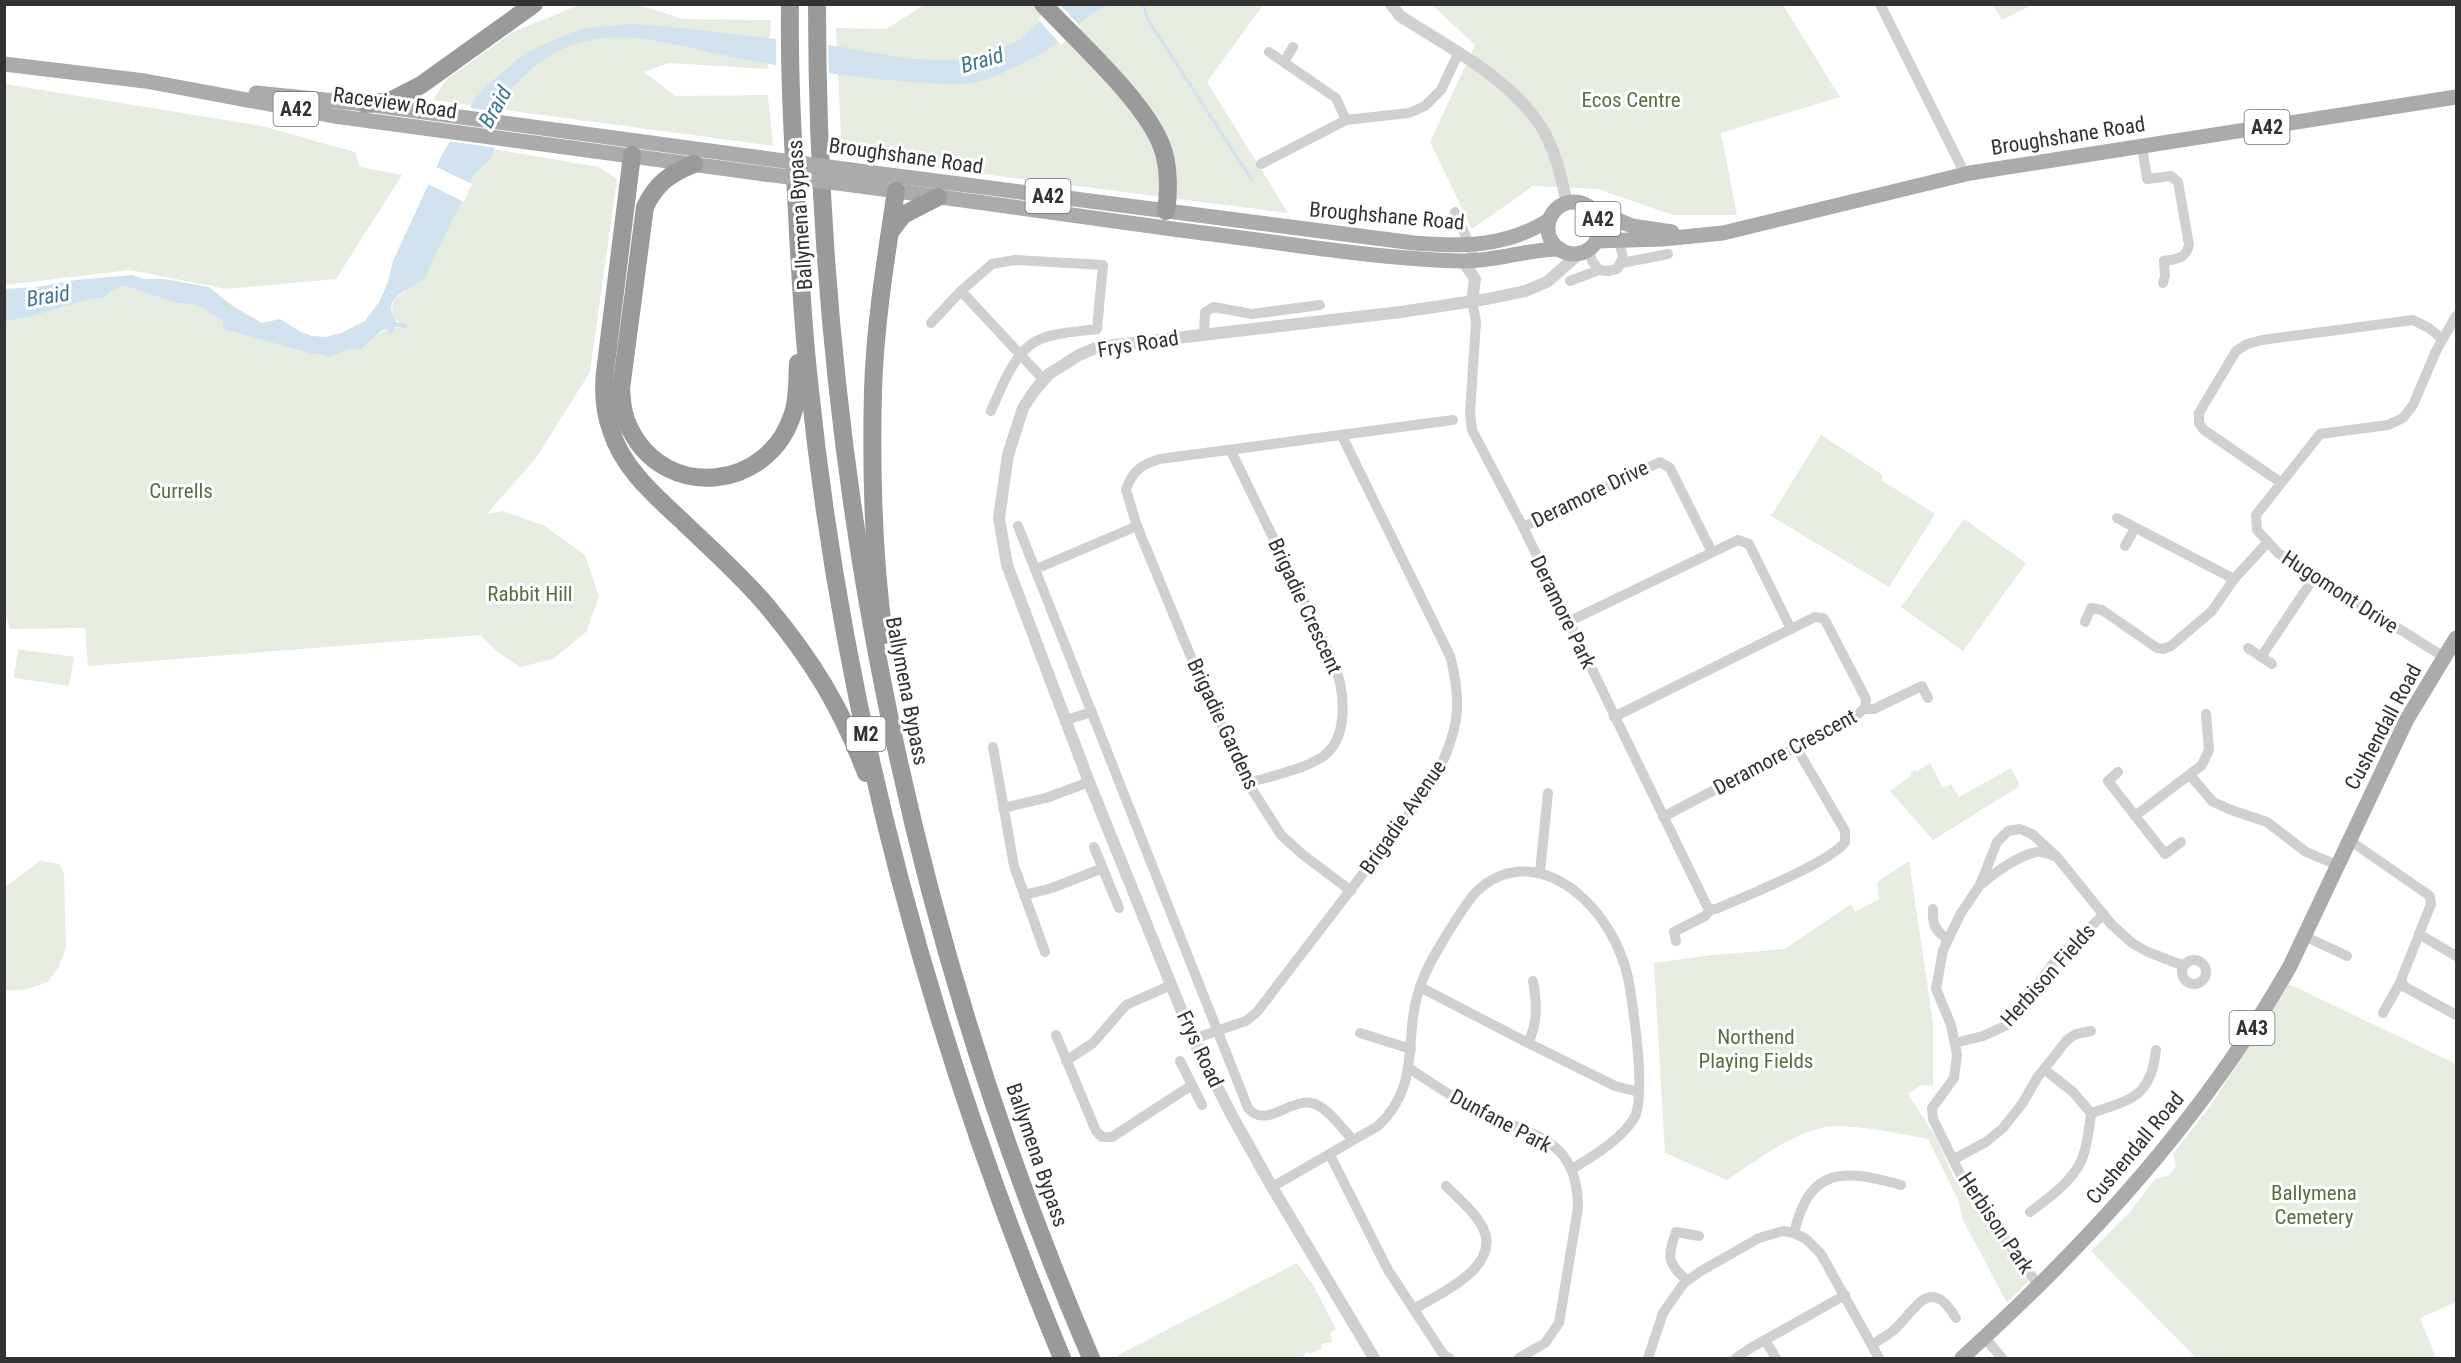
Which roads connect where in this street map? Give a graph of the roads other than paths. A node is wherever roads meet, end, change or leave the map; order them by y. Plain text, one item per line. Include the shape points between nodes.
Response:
1 (534, 4) edge
2 (790, 4) edge
3 (1043, 4) edge
4 (1391, 4) edge
5 (1880, 4) edge
6 (817, 14) edge
7 (1293, 47) dead end
8 (1269, 52) dead end
9 (1458, 54) junction
10 (1284, 62) junction
11 (4, 64) edge
12 (145, 81) junction
13 (2457, 97) edge
14 (365, 104) junction
15 (1346, 120) junction
16 (503, 131) junction
17 (2142, 146) junction
18 (633, 148) junction
19 (694, 164) junction
20 (1261, 164) dead end
21 (1965, 174) junction
22 (852, 177) junction
23 (897, 184) junction
24 (938, 197) junction
25 (1567, 203) junction
26 (1593, 210) junction
27 (1166, 211) junction
28 (1455, 212) dead end
29 (1549, 220) junction
30 (1149, 226) junction
31 (890, 232) junction
32 (1690, 235) junction
33 (1619, 239) junction
34 (1578, 249) junction
35 (1668, 254) dead end
36 (1469, 256) junction
37 (1622, 263) junction
38 (1599, 270) junction
39 (800, 280) junction
40 (1570, 281) dead end
41 (2163, 283) dead end
42 (961, 291) junction
43 (1473, 301) junction
44 (1320, 305) dead end
45 (2457, 316) edge
46 (931, 322) dead end
47 (1204, 334) junction
48 (2442, 339) junction
49 (1021, 355) junction
50 (1044, 380) junction
51 (992, 411) dead end
52 (1454, 420) dead end
53 (1342, 436) junction
54 (1231, 451) junction
55 (2280, 482) junction
56 (2117, 518) dead end
57 (1018, 526) dead end
58 (1137, 526) junction
59 (1523, 527) junction
60 (2135, 528) junction
61 (2267, 543) junction
62 (2125, 546) dead end
63 (1712, 552) junction
64 (1036, 569) junction
65 (2315, 576) junction
66 (2234, 579) junction
67 (1568, 622) junction
68 (2085, 622) dead end
69 (1791, 629) junction
70 (2457, 638) edge
71 (2248, 648) dead end
72 (2261, 657) junction
73 (2445, 657) junction
74 (2272, 664) dead end
75 (1928, 698) dead end
76 (1865, 709) junction
77 (1092, 712) junction
78 (2206, 714) dead end
79 (1614, 717) junction
80 (1066, 720) junction
81 (993, 747) dead end
82 (1796, 747) junction
83 (2118, 772) dead end
84 (2190, 775) junction
85 (901, 777) junction
86 (1089, 782) junction
87 (1248, 783) junction
88 (1548, 793) dead end
89 (1003, 808) junction
90 (2135, 816) junction
91 (1663, 817) junction
92 (890, 837) junction
93 (2349, 840) junction
94 (2181, 842) dead end
95 (1094, 847) dead end
96 (2057, 857) junction
97 (2337, 865) junction
98 (1103, 868) junction
99 (1540, 872) junction
100 (1980, 885) junction
101 (1351, 891) junction
102 (1024, 895) junction
103 (1119, 908) dead end
104 (1711, 909) junction
105 (1933, 909) dead end
106 (2104, 915) junction
107 (2419, 934) junction
108 (2304, 936) junction
109 (1947, 939) junction
110 (1676, 941) dead end
111 (1045, 952) dead end
112 (2347, 956) dead end
113 (2457, 956) edge
114 (2184, 966) dead end
115 (1533, 981) dead end
116 (2401, 981) junction
117 (1170, 985) junction
118 (1420, 987) junction
119 (2383, 1013) dead end
120 (2457, 1015) edge
121 (1217, 1031) junction
122 (2091, 1031) dead end
123 (1360, 1033) dead end
124 (1056, 1035) dead end
125 (1193, 1038) junction
126 (1528, 1043) junction
127 (1955, 1043) junction
128 (1411, 1049) junction
129 (2156, 1050) dead end
130 (1066, 1061) junction
131 (1180, 1061) dead end
132 (1410, 1069) junction
133 (2044, 1069) junction
134 (1192, 1085) junction
135 (1639, 1092) junction
136 (1202, 1105) dead end
137 (1932, 1113) joint
138 (2091, 1113) junction
139 (1353, 1140) junction
140 (1330, 1155) junction
141 (1954, 1159) junction
142 (1572, 1169) junction
143 (1901, 1185) dead end
144 (1446, 1186) dead end
145 (1272, 1187) junction
146 (2030, 1212) dead end
147 (1794, 1233) junction
148 (1699, 1236) dead end
149 (1687, 1280) junction
150 (2039, 1286) junction
151 (1845, 1296) junction
152 (1414, 1309) junction
153 (1956, 1318) dead end
154 (1984, 1338) junction
155 (1765, 1340) junction
156 (1872, 1345) junction
157 (1062, 1359) edge
158 (1091, 1359) edge
159 (1374, 1359) edge
160 (1449, 1359) edge
161 (1519, 1359) edge
162 (1648, 1359) edge
163 (1736, 1359) edge
164 (1776, 1359) edge
165 (1880, 1359) edge
166 (1962, 1359) edge
167 (2002, 1359) edge

1 - 14 highway via 415,89 390,101
2 - 39 highway, Ballymena Bypass / M2
3 - 27 highway via 1148,120 1163,147
4 - 9 street via 1400,16
5 - 21 street
6 - 85 highway, Ballymena Bypass / M2 via 830,328 853,520
7 - 10 street
8 - 10 street
9 - 15 street via 1441,90 1425,106 1409,114
9 - 25 street via 1506,87 1524,105 1554,153
10 - 15 street via 1336,98
11 - 12 main road, Raceview Road / A42
12 - 14 main road, A42
12 - 16 main road, Raceview Road / A42 via 334,116 448,131
13 - 17 main road, Broughshane Road / A42
14 - 16 main road, A42 via 460,118
15 - 20 street
16 - 18 main road, Raceview Road / A42
17 - 21 main road, Broughshane Road / A42
17 - 41 street via 2147,179 2171,176 2178,182 2189,245 2181,258 2164,261
18 - 19 main road, Raceview Road / A42
18 - 22 main road, Broughshane Road / A42, bridge via 762,158
18 - 92 highway via 604,372 603,394 611,432 621,453 648,489 765,603 814,667 847,727
19 - 22 main road, Raceview Road / A42, bridge via 765,174
19 - 39 highway via 663,180 652,194 642,220 621,389 629,428 655,460 690,477 732,476 752,467 779,442 796,402
21 - 32 main road, Broughshane Road / A42 via 1745,229
22 - 23 main road, Broughshane Road / A42
23 - 24 main road, Broughshane Road / A42
23 - 27 main road, Broughshane Road / A42
23 - 31 highway
24 - 30 main road, Broughshane Road / A42
24 - 31 highway via 903,215
25 - 26 main road, A42 via 1581,203
25 - 29 main road, A42 via 1556,209
26 - 32 main road, A42 via 1632,226
26 - 34 main road, A42 via 1600,225
27 - 30 main road via 1159,222
27 - 36 main road, Broughshane Road / A42 via 1414,243
28 - 36 street
29 - 34 main road, A42 via 1550,236
29 - 36 main road, Broughshane Road / A42
30 - 36 main road, Broughshane Road / A42 via 1413,259
31 - 85 highway via 873,389 873,471 882,621
32 - 33 main road, A42
33 - 34 main road, A42
33 - 37 street
34 - 36 main road, Broughshane Road / A42
34 - 38 street
34 - 43 street, Frys Road via 1547,282
35 - 37 street
36 - 43 street via 1475,279
37 - 38 street via 1617,269
38 - 40 street
39 - 92 highway, Ballymena Bypass / M2 via 817,447 837,583 852,670
42 - 46 street
42 - 49 street
42 - 49 street via 992,264 1015,260 1103,265 1098,329 1045,338
43 - 47 street, Frys Road
43 - 59 street, Deramore Park via 1476,322 1472,430
44 - 47 street via 1252,314 1214,307 1205,312
45 - 48 street
47 - 50 street, Frys Road via 1098,347 1063,364
48 - 55 street via 2413,405 2403,418 2388,425 2319,434
48 - 55 street via 2413,320 2262,340 2236,351 2199,413 2199,423
49 - 50 street
49 - 51 street
50 - 80 street, Frys Road via 1023,408 1013,436 999,518 1007,565
52 - 53 street, Brigadie Gardens
53 - 54 street, Brigadie Gardens
53 - 101 street, Brigadie Avenue via 1450,656 1457,684 1458,716 1448,752 1434,781
54 - 58 street, Brigadie Gardens via 1165,458 1140,466 1126,490
54 - 87 street, Brigadie Crescent via 1333,661 1343,700 1339,730 1326,753 1308,764
55 - 61 street via 2256,515 2257,530
56 - 60 street
57 - 64 street, Frys Road
58 - 64 street
58 - 87 street, Brigadie Gardens
59 - 63 street, Deramore Drive via 1662,462 1670,468
59 - 67 street, Deramore Park
60 - 62 street
60 - 66 street
61 - 65 street, Hugomont Drive
61 - 66 street
63 - 67 street
63 - 69 street via 1733,541 1749,544
64 - 77 street, Frys Road
65 - 72 street
65 - 73 street, Hugomont Drive
66 - 68 street via 2212,611 2163,650 2102,610 2091,608
67 - 79 street, Deramore Park
69 - 76 street, Deramore Crescent via 1813,618 1824,619 1866,699
69 - 79 street, Deramore Crescent
70 - 73 main road, Cushendall Road / A43
71 - 72 street
72 - 74 street
73 - 93 main road, Cushendall Road / A43 via 2407,719
75 - 76 street via 1922,686 1874,709
76 - 82 street, Deramore Crescent
77 - 80 street
77 - 121 street, Frys Road
78 - 84 street via 2210,750 2202,765
79 - 91 street, Deramore Park
80 - 86 street, Frys Road
81 - 89 street
82 - 91 street, Deramore Crescent
82 - 104 street via 1845,831 1845,842 1797,873
83 - 90 street via 2108,781
84 - 90 street
84 - 97 street via 2213,802 2267,822 2306,852
85 - 158 highway, Ballymena Bypass / M2 via 968,1026 1017,1172
86 - 89 street
86 - 117 street, Frys Road
87 - 101 street, Brigadie Gardens via 1281,835
88 - 99 street
89 - 102 street
90 - 94 street via 2165,854
91 - 104 street, Deramore Park
92 - 157 highway, Ballymena Bypass / M2 via 951,1060 1023,1264
93 - 97 main road, Cushendall Road / A43
93 - 107 street via 2430,897
95 - 98 street
96 - 100 street, Herbison Fields via 2031,853
96 - 100 street, Herbison Fields via 2028,832 2012,830 1997,842
96 - 106 street, Herbison Fields
97 - 108 main road, Cushendall Road / A43
98 - 102 street
98 - 103 street
99 - 118 street via 1505,875 1477,891 1433,957
99 - 135 street via 1562,882 1589,904 1624,961
100 - 109 street, Herbison Fields
101 - 121 street, Brigadie Avenue via 1253,1016
102 - 111 street
104 - 110 street via 1674,932
105 - 109 street via 1932,922
106 - 114 street, Herbison Fields via 2132,943
106 - 127 street, Herbison Fields via 2055,961 2007,1025
107 - 113 street
107 - 116 street
108 - 112 street
108 - 150 main road, Cushendall Road / A43 via 2268,1005 2195,1110 2140,1178
109 - 127 street, Herbison Fields via 1935,985
115 - 126 street via 1536,1011
116 - 119 street
116 - 120 street via 2405,987
117 - 125 street, Frys Road
117 - 130 street via 1126,1005 1093,1043
118 - 126 street
118 - 128 street via 1413,1011
121 - 125 street, Brigadie Avenue
121 - 139 street, Frys Road via 1248,1108 1254,1114 1263,1116 1296,1104 1313,1103 1325,1110
122 - 133 street, Herbison Park via 2071,1036
123 - 128 street
124 - 130 street
125 - 145 street, Frys Road
126 - 135 street via 1615,1086
127 - 137 street, Herbison Fields via 1954,1078
128 - 132 street
129 - 138 street via 2144,1090 2125,1102
130 - 134 street via 1096,1131 1105,1138
131 - 134 street
132 - 139 street via 1385,1119
132 - 142 street, Dunfane Park via 1470,1107 1548,1142
133 - 138 street via 2073,1092
133 - 141 street, Herbison Park via 2003,1128
134 - 136 street
135 - 142 street via 1631,1122 1605,1147
137 - 141 street, Herbison Park
138 - 146 street, Herbison Park via 2079,1166
139 - 140 street
140 - 145 street
140 - 152 street via 1373,1242
141 - 150 street, Herbison Park via 1966,1186
142 - 161 street, Dunfane Park via 1578,1208 1561,1317 1548,1340
143 - 147 street via 1860,1176 1827,1181 1806,1198
144 - 152 street via 1479,1222 1485,1234 1484,1249 1473,1272
145 - 159 street, Frys Road
147 - 149 street via 1780,1231 1759,1238
147 - 151 street via 1816,1248
148 - 149 street via 1676,1232 1671,1246 1671,1265
149 - 162 street via 1663,1313
150 - 154 main road, Cushendall Road / A43
151 - 155 street
151 - 156 street
152 - 160 street
153 - 156 street via 1946,1302 1928,1297 1914,1306 1893,1331
154 - 166 main road, Cushendall Road / A43
154 - 167 street
155 - 163 street
155 - 164 street
156 - 165 street

